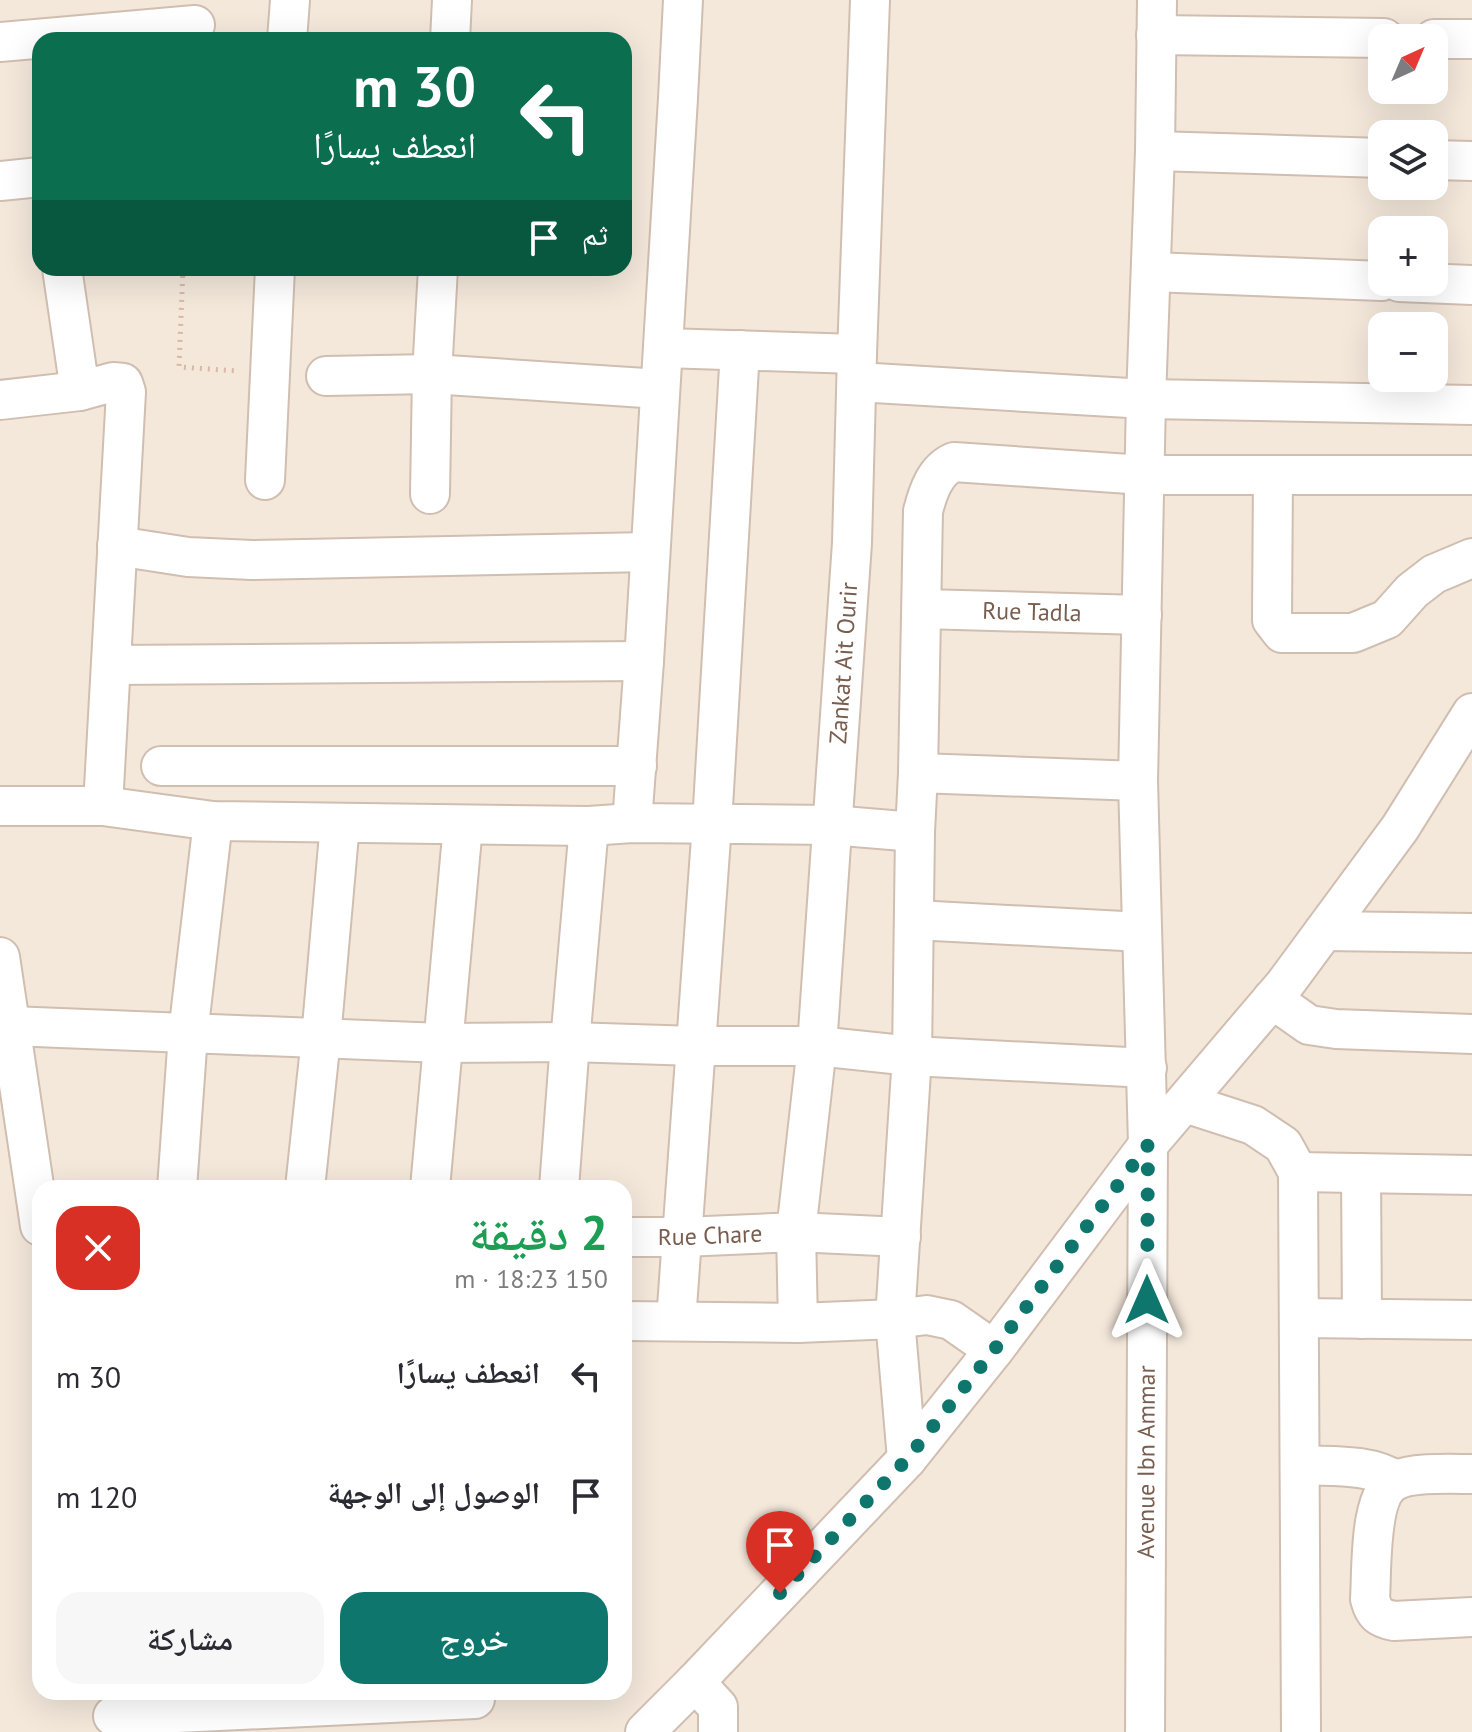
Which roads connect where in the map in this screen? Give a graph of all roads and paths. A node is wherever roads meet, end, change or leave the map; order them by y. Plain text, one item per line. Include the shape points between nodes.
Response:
1 (290, 0) edge
2 (452, 0) edge
3 (683, 0) edge
4 (870, 0) edge
5 (1156, 18) edge
6 (157, 23) edge
7 (195, 25) dead end
8 (83, 32) edge
9 (288, 32) edge
10 (450, 32) edge
11 (1368, 37) edge
12 (32, 38) edge
13 (1448, 39) edge
14 (1472, 39) edge
15 (0, 42) edge
16 (1155, 151) junction
17 (1368, 158) edge
18 (1448, 160) edge
19 (1472, 161) edge
20 (32, 178) edge
21 (0, 181) edge
22 (1152, 272) junction
23 (63, 276) edge
24 (183, 276) edge
25 (275, 276) edge
26 (438, 276) edge
27 (1368, 280) edge
28 (1448, 284) edge
29 (1472, 285) edge
30 (663, 348) junction
31 (740, 350) junction
32 (857, 368) junction
33 (269, 373) junction
34 (432, 374) junction
35 (326, 376) dead end
36 (660, 389) junction
37 (80, 391) junction
38 (1146, 399) junction
39 (0, 400) edge
40 (1472, 405) edge
41 (1144, 475) junction
42 (1273, 475) junction
43 (1472, 475) edge
44 (265, 480) dead end
45 (430, 494) dead end
46 (117, 546) junction
47 (650, 552) junction
48 (1472, 558) edge
49 (922, 609) junction
50 (1142, 615) junction
51 (644, 661) junction
52 (111, 665) junction
53 (1472, 713) edge
54 (161, 766) dead end
55 (637, 766) junction
56 (918, 773) junction
57 (1138, 781) junction
58 (0, 806) edge
59 (103, 806) junction
60 (213, 821) junction
61 (340, 823) junction
62 (632, 823) junction
63 (712, 824) junction
64 (463, 825) junction
65 (831, 825) junction
66 (589, 826) junction
67 (915, 832) junction
68 (915, 920) junction
69 (1324, 931) junction
70 (1142, 932) junction
71 (1472, 933) edge
72 (0, 957) edge
73 (1272, 999) junction
74 (10, 1026) junction
75 (188, 1034) junction
76 (1472, 1034) edge
77 (321, 1038) junction
78 (570, 1042) junction
79 (442, 1043) junction
80 (696, 1046) junction
81 (817, 1046) junction
82 (912, 1056) junction
83 (1147, 1068) junction
84 (1185, 1103) junction
85 (11, 1113) edge
86 (1148, 1145) junction
87 (1298, 1172) junction
88 (1361, 1173) junction
89 (1472, 1175) edge
90 (178, 1180) edge
91 (306, 1180) edge
92 (431, 1180) edge
93 (560, 1180) edge
94 (32, 1195) edge
95 (796, 1232) junction
96 (632, 1237) edge
97 (683, 1237) junction
98 (901, 1237) junction
99 (1300, 1318) junction
100 (895, 1319) junction
101 (1362, 1319) junction
102 (1472, 1320) edge
103 (632, 1321) edge
104 (676, 1321) junction
105 (798, 1323) junction
106 (994, 1350) junction
107 (907, 1459) junction
108 (1300, 1465) junction
109 (1472, 1474) edge
110 (1395, 1480) junction
111 (1472, 1617) edge
112 (695, 1682) junction
113 (449, 1700) edge
114 (112, 1713) edge
115 (645, 1732) edge
116 (718, 1732) edge
117 (1145, 1732) edge
118 (1301, 1732) edge

1 - 9 street
2 - 10 street
3 - 30 street
4 - 32 street, Zankat Ait Ourir
5 - 11 street
5 - 16 street, Avenue Ibn Ammar
6 - 7 street
6 - 8 street
12 - 15 street
13 - 14 street
16 - 17 street
16 - 22 street, Avenue Ibn Ammar
18 - 19 street
20 - 21 street
22 - 27 street
22 - 38 street, Avenue Ibn Ammar
23 - 37 street
24 - 33 path via 179,367
25 - 33 street
26 - 34 street
28 - 29 street
30 - 31 street
30 - 36 street
31 - 32 street
31 - 63 street
32 - 38 street
32 - 65 street, Zankat Ait Ourir via 852,543
33 - 44 street
34 - 35 street
34 - 36 street
34 - 45 street
36 - 47 street
37 - 39 street
37 - 46 street via 117,382 126,392
38 - 40 street
38 - 41 street, Avenue Ibn Ammar
41 - 42 street
41 - 49 street via 948,465 931,486 923,511
41 - 50 street, Avenue Ibn Ammar
42 - 43 street
42 - 48 street via 1272,620 1282,633 1353,633 1387,619 1434,574
46 - 47 street via 252,560
46 - 52 street
47 - 51 street
49 - 50 street, Rue Tadla
49 - 56 street
50 - 57 street, Avenue Ibn Ammar
51 - 52 street
51 - 55 street
52 - 59 street
53 - 69 street via 1400,828
54 - 55 street
55 - 62 street
56 - 57 street
56 - 67 street
57 - 70 street, Avenue Ibn Ammar
58 - 59 street
59 - 60 street
60 - 61 street
60 - 75 street
61 - 64 street
61 - 77 street
62 - 63 street
62 - 66 street
63 - 65 street
63 - 80 street
64 - 66 street
64 - 79 street
65 - 67 street
65 - 81 street, Zankat Ait Ourir
66 - 78 street
67 - 68 street
68 - 70 street
68 - 82 street
69 - 71 street
69 - 73 street
70 - 83 street, Avenue Ibn Ammar
72 - 74 street
73 - 76 street via 1309,1025
73 - 84 street
74 - 75 street
74 - 85 street
75 - 77 street
75 - 90 street
77 - 79 street
77 - 91 street
78 - 79 street
78 - 80 street
78 - 93 street
79 - 92 street
80 - 81 street
80 - 97 street
81 - 82 street
81 - 95 street, Zankat Ait Ourir
82 - 83 street
82 - 98 street
83 - 86 street, Avenue Ibn Ammar
84 - 86 street
84 - 87 street via 1253,1125 1283,1145
85 - 94 street
86 - 106 street
86 - 117 street, Avenue Ibn Ammar
87 - 88 street
87 - 99 street
88 - 89 street
88 - 101 street
95 - 97 street, Rue Chare
95 - 98 street, Rue Chare
95 - 105 street, Zankat Ait Ourir
96 - 97 street, Rue Chare
97 - 104 street
98 - 100 street
99 - 101 street
99 - 108 street
100 - 105 street
100 - 106 street via 927,1315 951,1320
100 - 107 street
101 - 102 street
103 - 104 street
104 - 105 street
106 - 107 street
107 - 112 street
108 - 110 street via 1371,1470
108 - 118 street
109 - 110 street
110 - 111 street via 1383,1493 1375,1519 1373,1608 1378,1616 1394,1621
112 - 115 street
112 - 116 street via 718,1707
113 - 114 street

